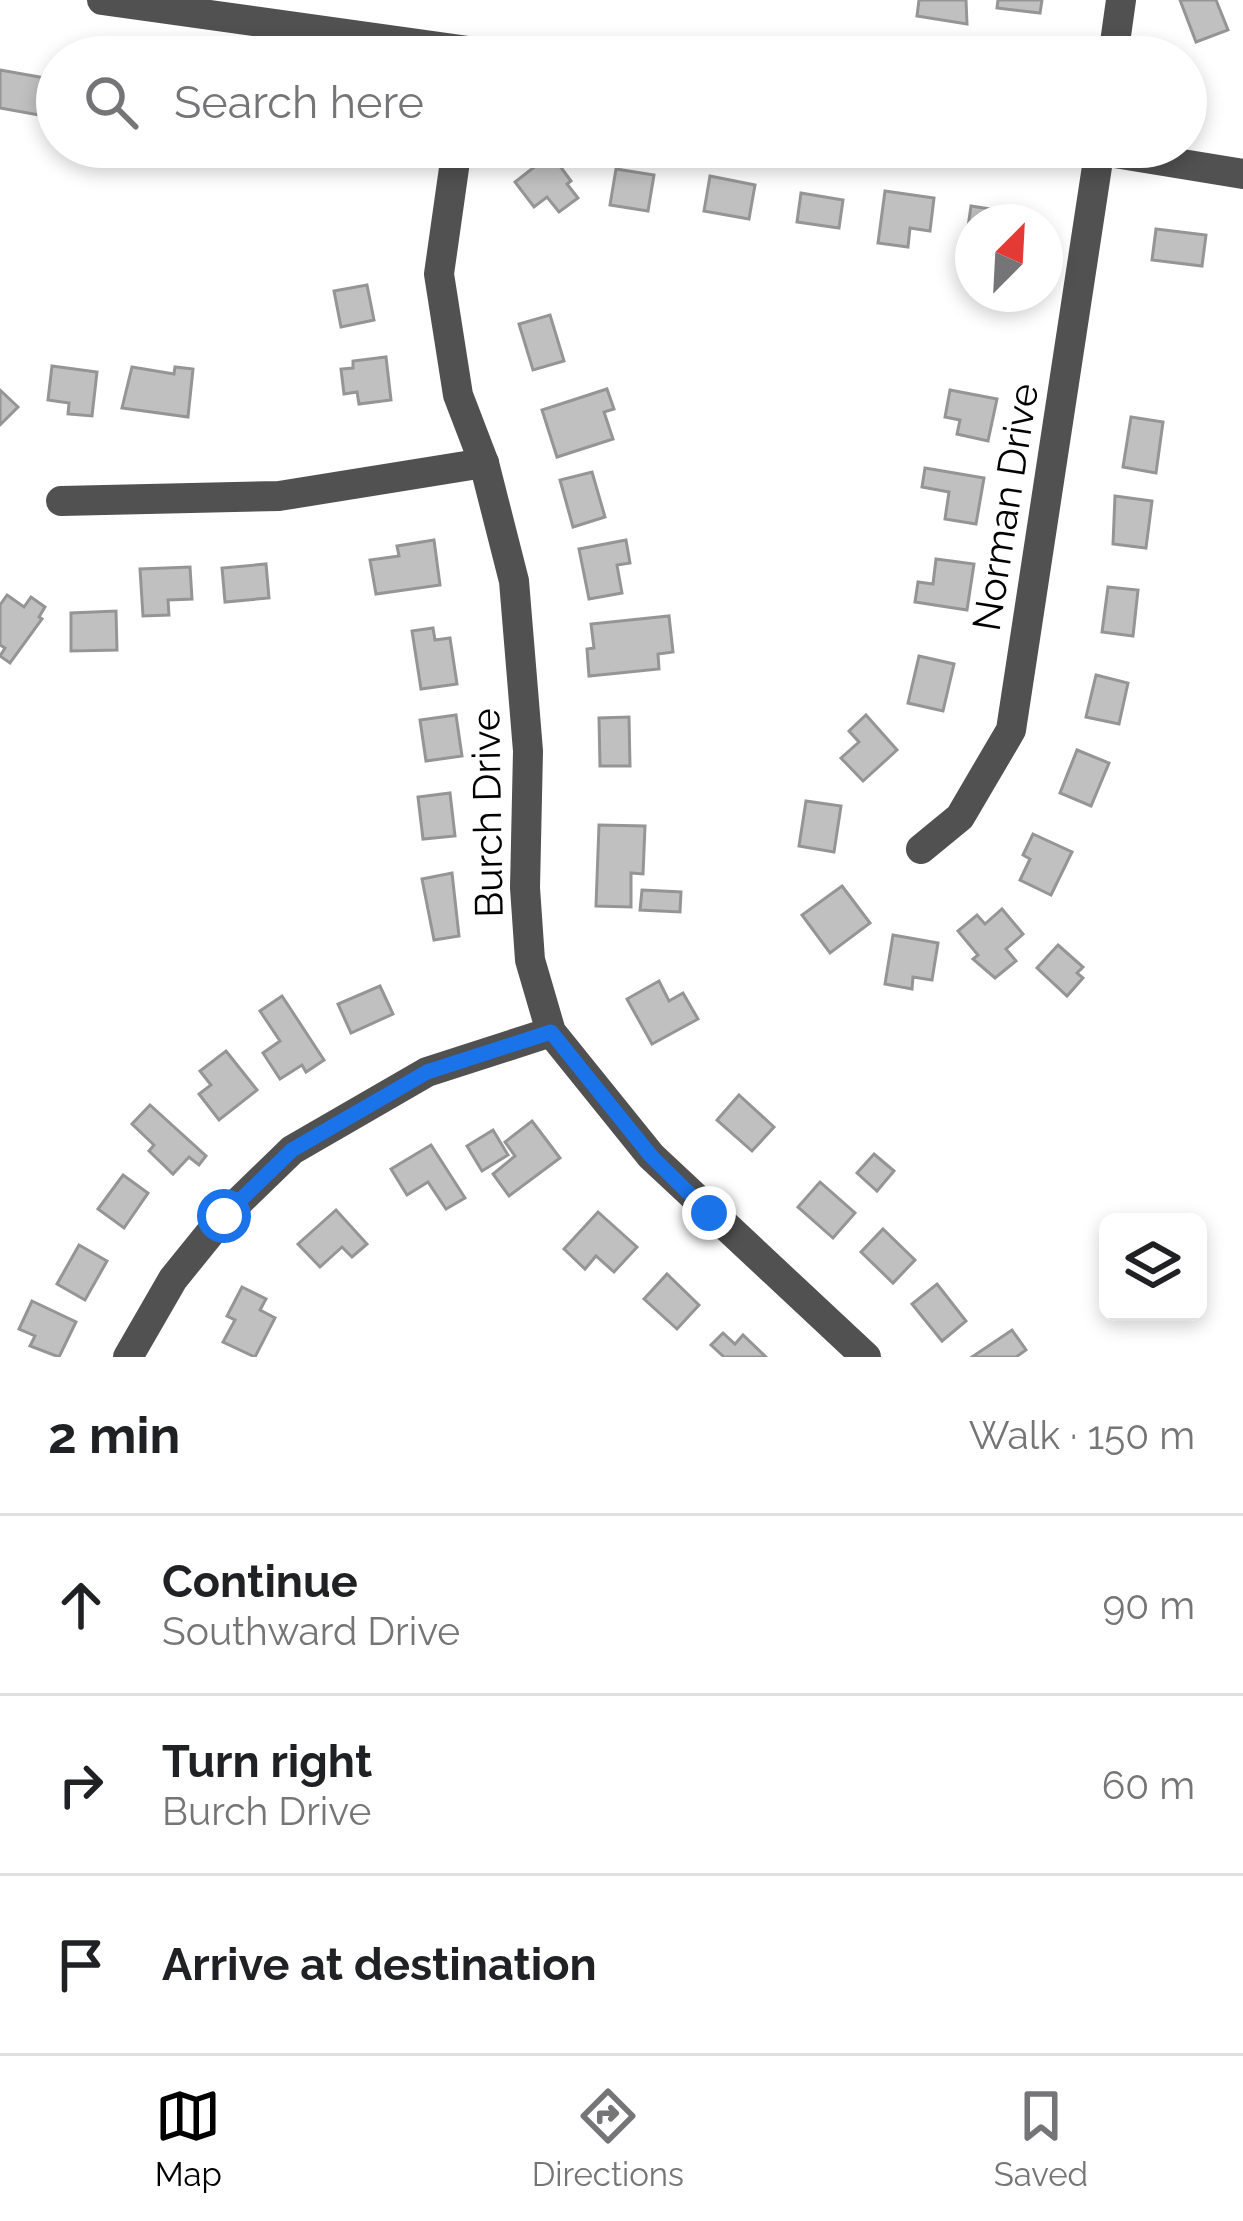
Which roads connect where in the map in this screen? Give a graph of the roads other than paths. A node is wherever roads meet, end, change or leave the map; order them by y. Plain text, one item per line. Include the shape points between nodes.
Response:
1 (102, 0) edge
2 (1121, 0) edge
3 (345, 36) edge
4 (1116, 36) edge
5 (454, 168) edge
6 (1090, 168) edge
7 (1207, 168) edge
8 (1243, 174) edge
9 (484, 464) junction
10 (61, 501) dead end
11 (921, 849) dead end
12 (551, 1032) junction
13 (128, 1357) edge
14 (866, 1357) edge

1 - 3 street
2 - 4 street
5 - 9 street, Burch Drive via 440,274 458,395
6 - 11 street, Norman Drive via 1011,730 960,817
7 - 8 street
9 - 10 street via 279,496
9 - 12 street, Burch Drive via 514,581 528,752 524,888 530,960
12 - 13 street via 427,1072 292,1150 173,1279
12 - 14 street, Burch Drive via 651,1156

